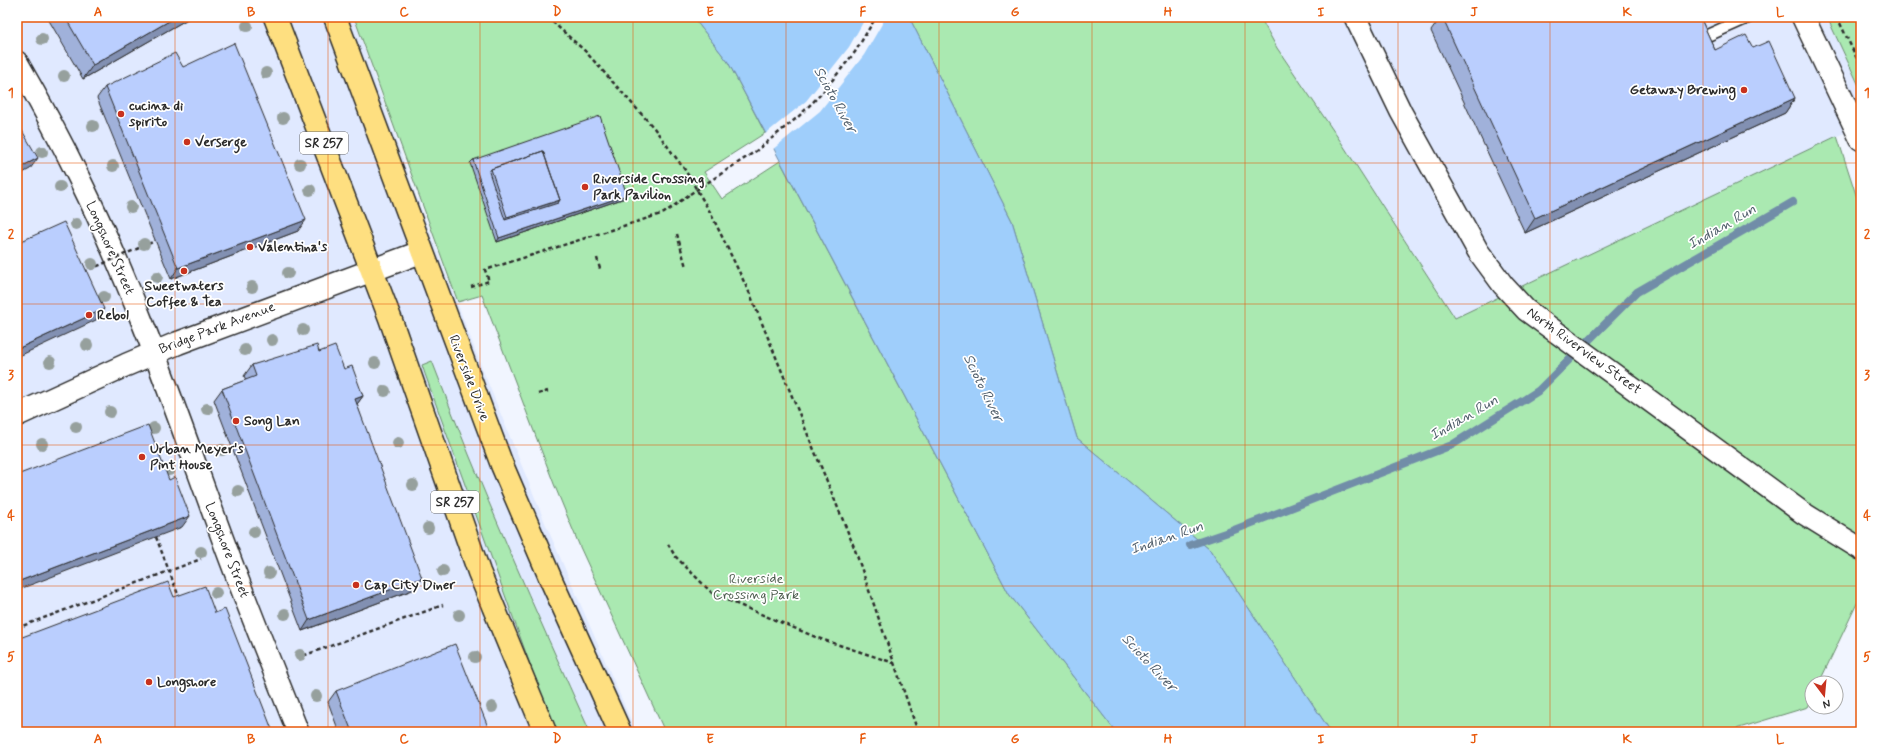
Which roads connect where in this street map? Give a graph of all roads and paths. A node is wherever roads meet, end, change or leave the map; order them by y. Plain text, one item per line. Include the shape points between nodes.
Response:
1 (275, 17) edge
2 (335, 17) edge
3 (547, 17) edge
4 (876, 17) edge
5 (1355, 17) edge
6 (1749, 17) edge
7 (1803, 17) edge
8 (1837, 17) edge
9 (1694, 41) edge
10 (18, 65) edge
11 (1861, 67) edge
12 (1861, 138) edge
13 (677, 234) dead end
14 (155, 241) dead end
15 (421, 252) junction
16 (597, 258) dead end
17 (686, 267) dead end
18 (600, 269) dead end
19 (371, 270) junction
20 (83, 273) edge
21 (471, 287) dead end
22 (154, 353) junction
23 (548, 391) dead end
24 (538, 394) dead end
25 (17, 416) edge
26 (156, 537) edge
27 (668, 544) dead end
28 (1861, 549) edge
29 (201, 559) dead end
30 (179, 598) edge
31 (443, 604) dead end
32 (17, 628) edge
33 (297, 658) dead end
34 (894, 663) junction
35 (298, 732) edge
36 (545, 732) edge
37 (620, 732) edge
38 (918, 732) edge

1 - 19 main road, SR 257
2 - 15 main road, Riverside Drive
3 - 34 path via 585,51 654,128 685,170 710,212 750,294 854,547
4 - 21 path, bridge via 855,52 822,93 798,117 756,151 664,213 484,270 489,281
5 - 28 street, North Riverview Street via 1401,112 1478,251 1503,285 1526,310 1803,513
6 - 9 lane
7 - 12 street
8 - 11 path
10 - 22 street, Longshore Street via 50,120 80,180
13 - 17 path
14 - 20 path, bridge
15 - 19 street, Bridge Park Avenue
15 - 37 main road, Riverside Drive via 502,465
16 - 18 path
19 - 22 street, Bridge Park Avenue
19 - 36 main road, SR 257 via 479,572
22 - 25 street, Bridge Park Avenue
22 - 35 street, Longshore Street via 234,570
23 - 24 path
26 - 30 path, bridge
27 - 34 path via 675,556 713,594 818,638
29 - 32 path
31 - 33 path
34 - 38 path

